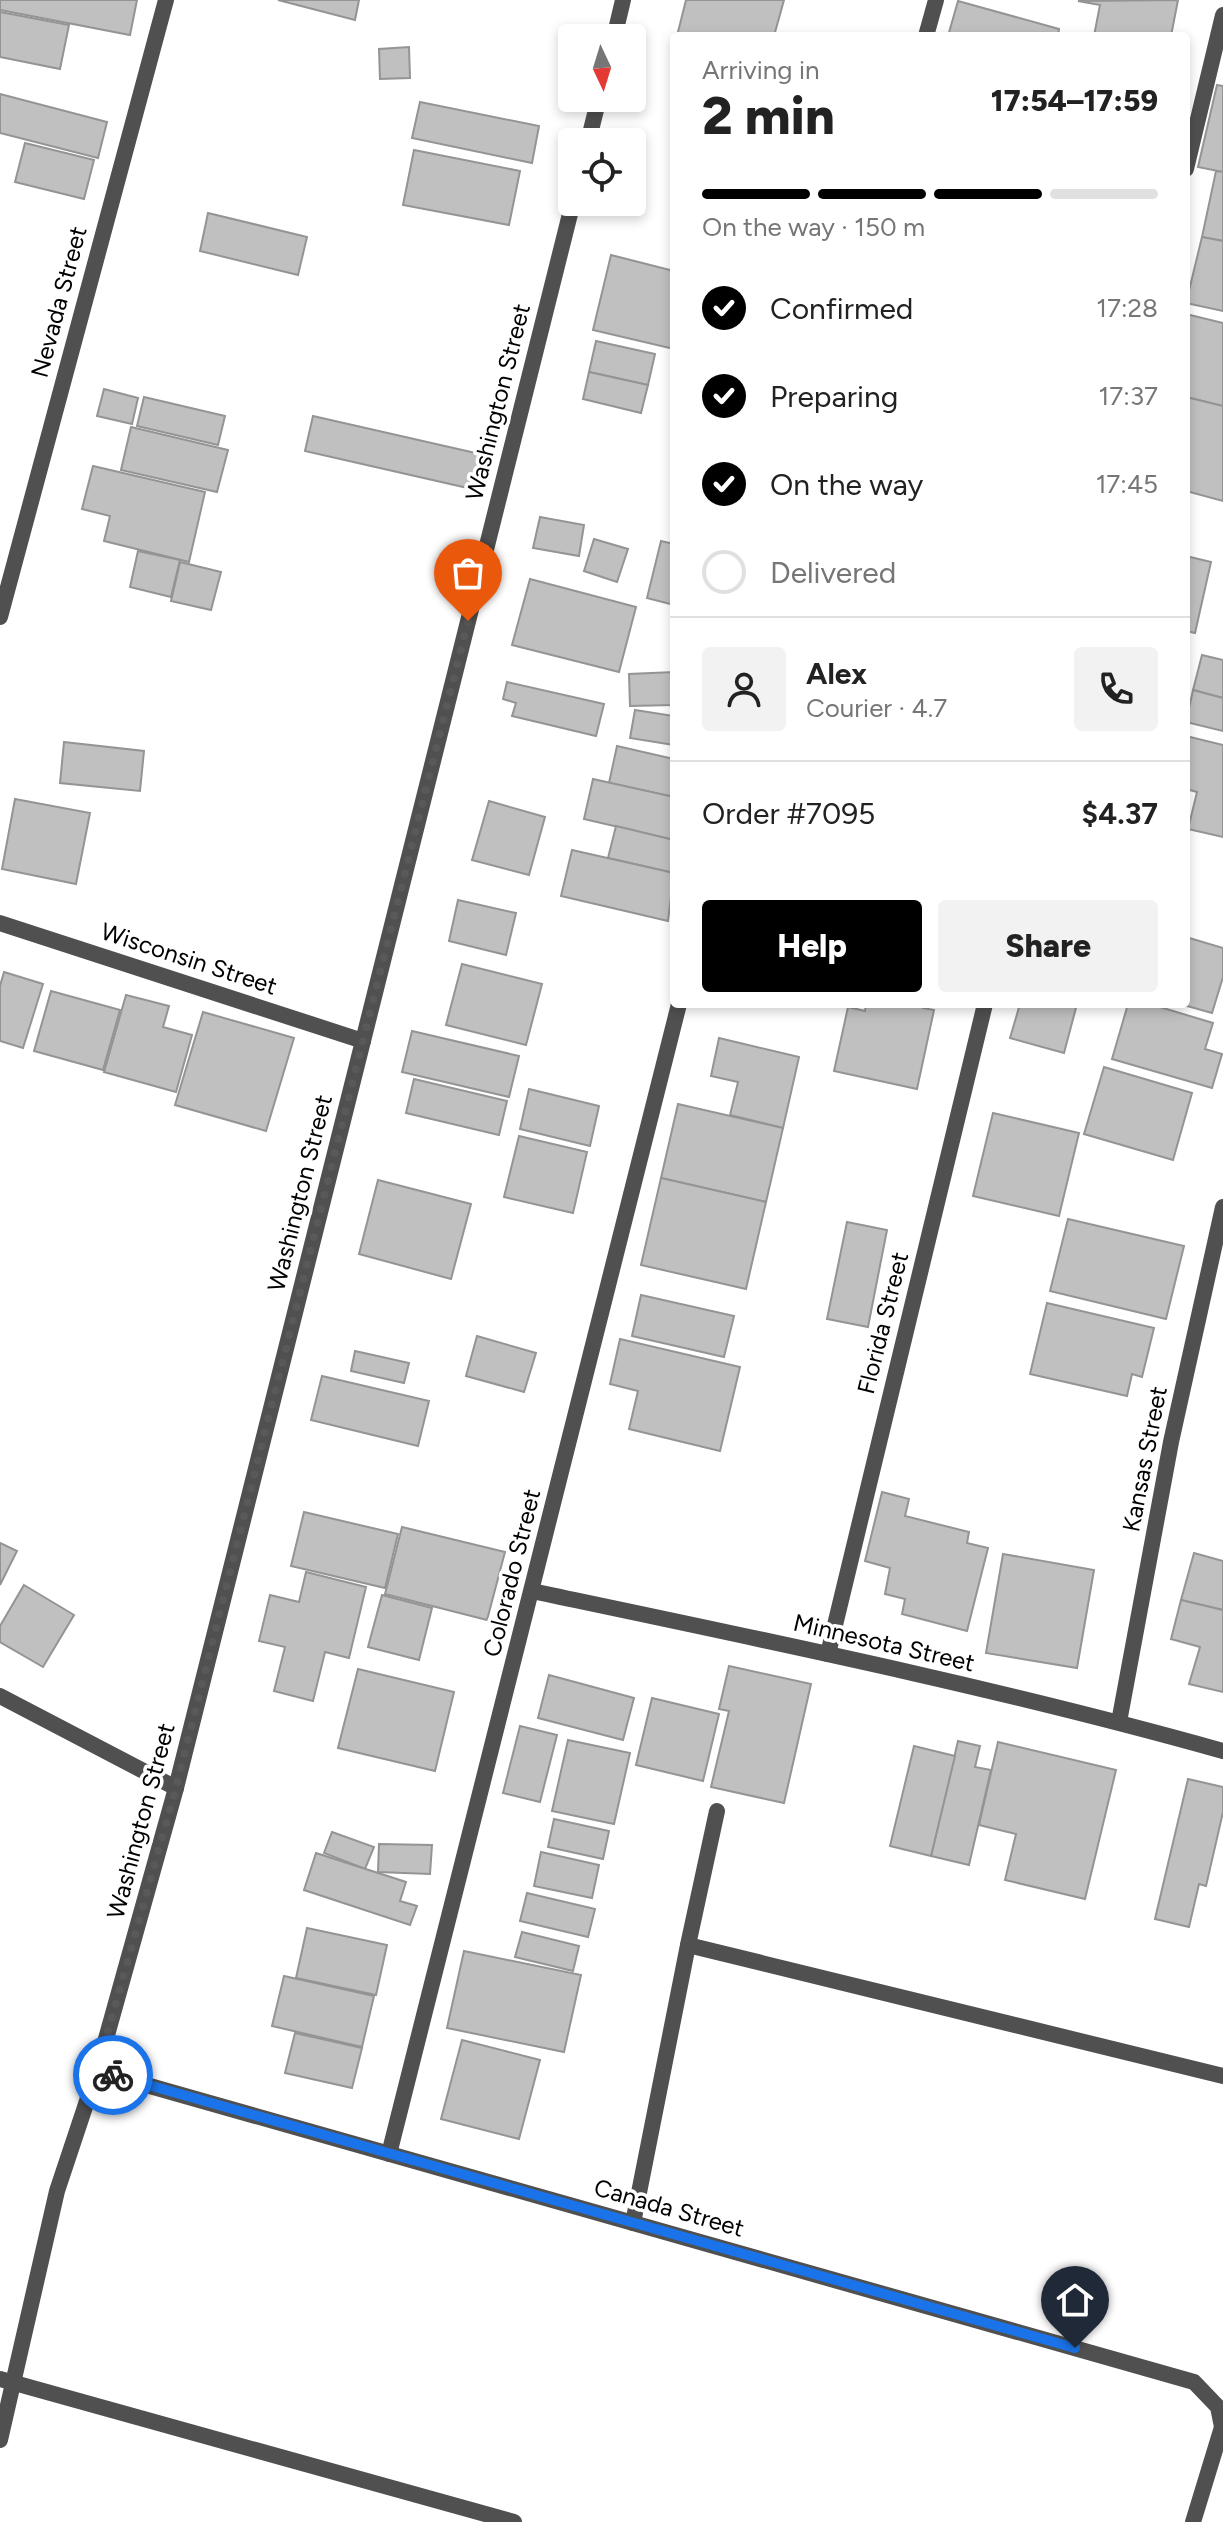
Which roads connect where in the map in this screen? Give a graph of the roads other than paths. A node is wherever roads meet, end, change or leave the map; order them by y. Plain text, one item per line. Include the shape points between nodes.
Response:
1 (166, 0) edge
2 (623, 0) edge
3 (936, 0) edge
4 (1223, 15) edge
5 (617, 24) edge
6 (927, 32) edge
7 (1190, 152) edge
8 (569, 216) edge
9 (0, 617) edge
10 (0, 923) edge
11 (678, 1008) edge
12 (984, 1008) edge
13 (363, 1041) junction
14 (1223, 1207) edge
15 (532, 1591) junction
16 (828, 1654) junction
17 (0, 1696) edge
18 (1119, 1722) junction
19 (1223, 1751) edge
20 (176, 1788) junction
21 (717, 1811) dead end
22 (688, 1945) junction
23 (97, 2071) junction
24 (1223, 2076) edge
25 (389, 2154) junction
26 (633, 2223) junction
27 (7, 2382) edge
28 (1220, 2407) edge
29 (0, 2440) edge
30 (514, 2522) edge
31 (1193, 2522) edge

1 - 9 street, Nevada Street
2 - 5 street
3 - 6 street
4 - 7 street
8 - 13 street, Washington Street
10 - 13 street, Wisconsin Street
11 - 15 street, Colorado Street
12 - 16 street, Florida Street
13 - 20 street, Washington Street
14 - 18 street, Kansas Street via 1171,1442
15 - 16 street, Minnesota Street
15 - 25 street, Colorado Street
16 - 18 street, Minnesota Street
17 - 20 street
18 - 19 street, Minnesota Street
20 - 23 street, Washington Street
21 - 22 street
22 - 24 street
22 - 26 street
23 - 25 street, Canada Street
23 - 27 street, Washington Street via 57,2191
25 - 26 street, Canada Street
26 - 28 street, Canada Street via 1194,2382
27 - 29 street, Washington Street
27 - 30 street
28 - 31 street via 1222,2427

